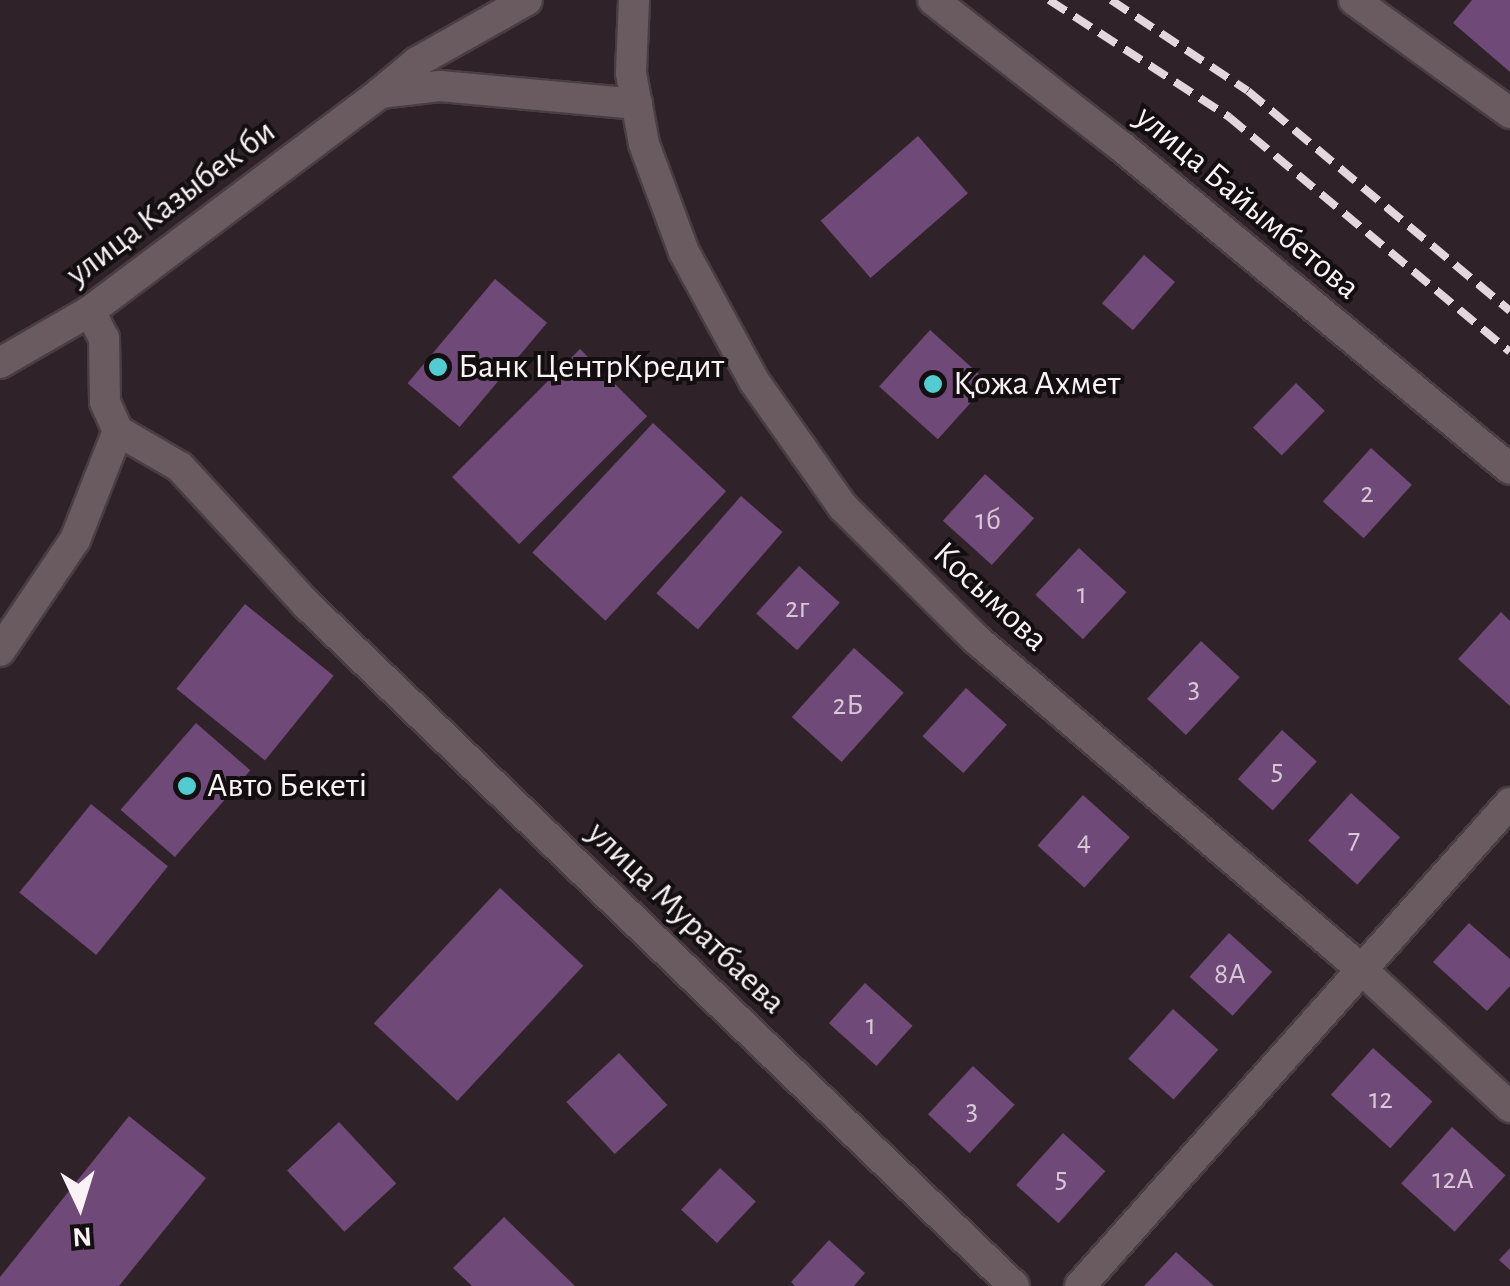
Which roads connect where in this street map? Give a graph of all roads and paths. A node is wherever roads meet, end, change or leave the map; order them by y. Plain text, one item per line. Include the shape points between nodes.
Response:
1 (527, 0) edge
2 (634, 0) edge
3 (933, 0) edge
4 (1354, 0) edge
5 (380, 93) junction
6 (637, 104) junction
7 (1510, 113) edge
8 (90, 311) junction
9 (0, 363) edge
10 (118, 431) junction
11 (1510, 469) edge
12 (0, 651) edge
13 (1510, 804) edge
14 (1360, 968) junction
15 (1510, 1107) edge
16 (1014, 1286) edge
17 (1080, 1286) edge

1 - 5 street, улица Казыбек би via 417,62
2 - 6 street, Косымова
3 - 11 street, улица Байымбетова via 1122,147
4 - 7 street
5 - 6 street via 440,86
5 - 8 street, улица Казыбек би
6 - 14 street, Косымова via 644,144 684,252 754,382 843,507 976,640
8 - 9 street, улица Казыбек би
8 - 10 street via 104,338 104,402
10 - 12 street via 75,540
10 - 16 street, улица Муратбаева via 180,467 306,604
13 - 14 street
14 - 15 street, Косымова
14 - 17 street

